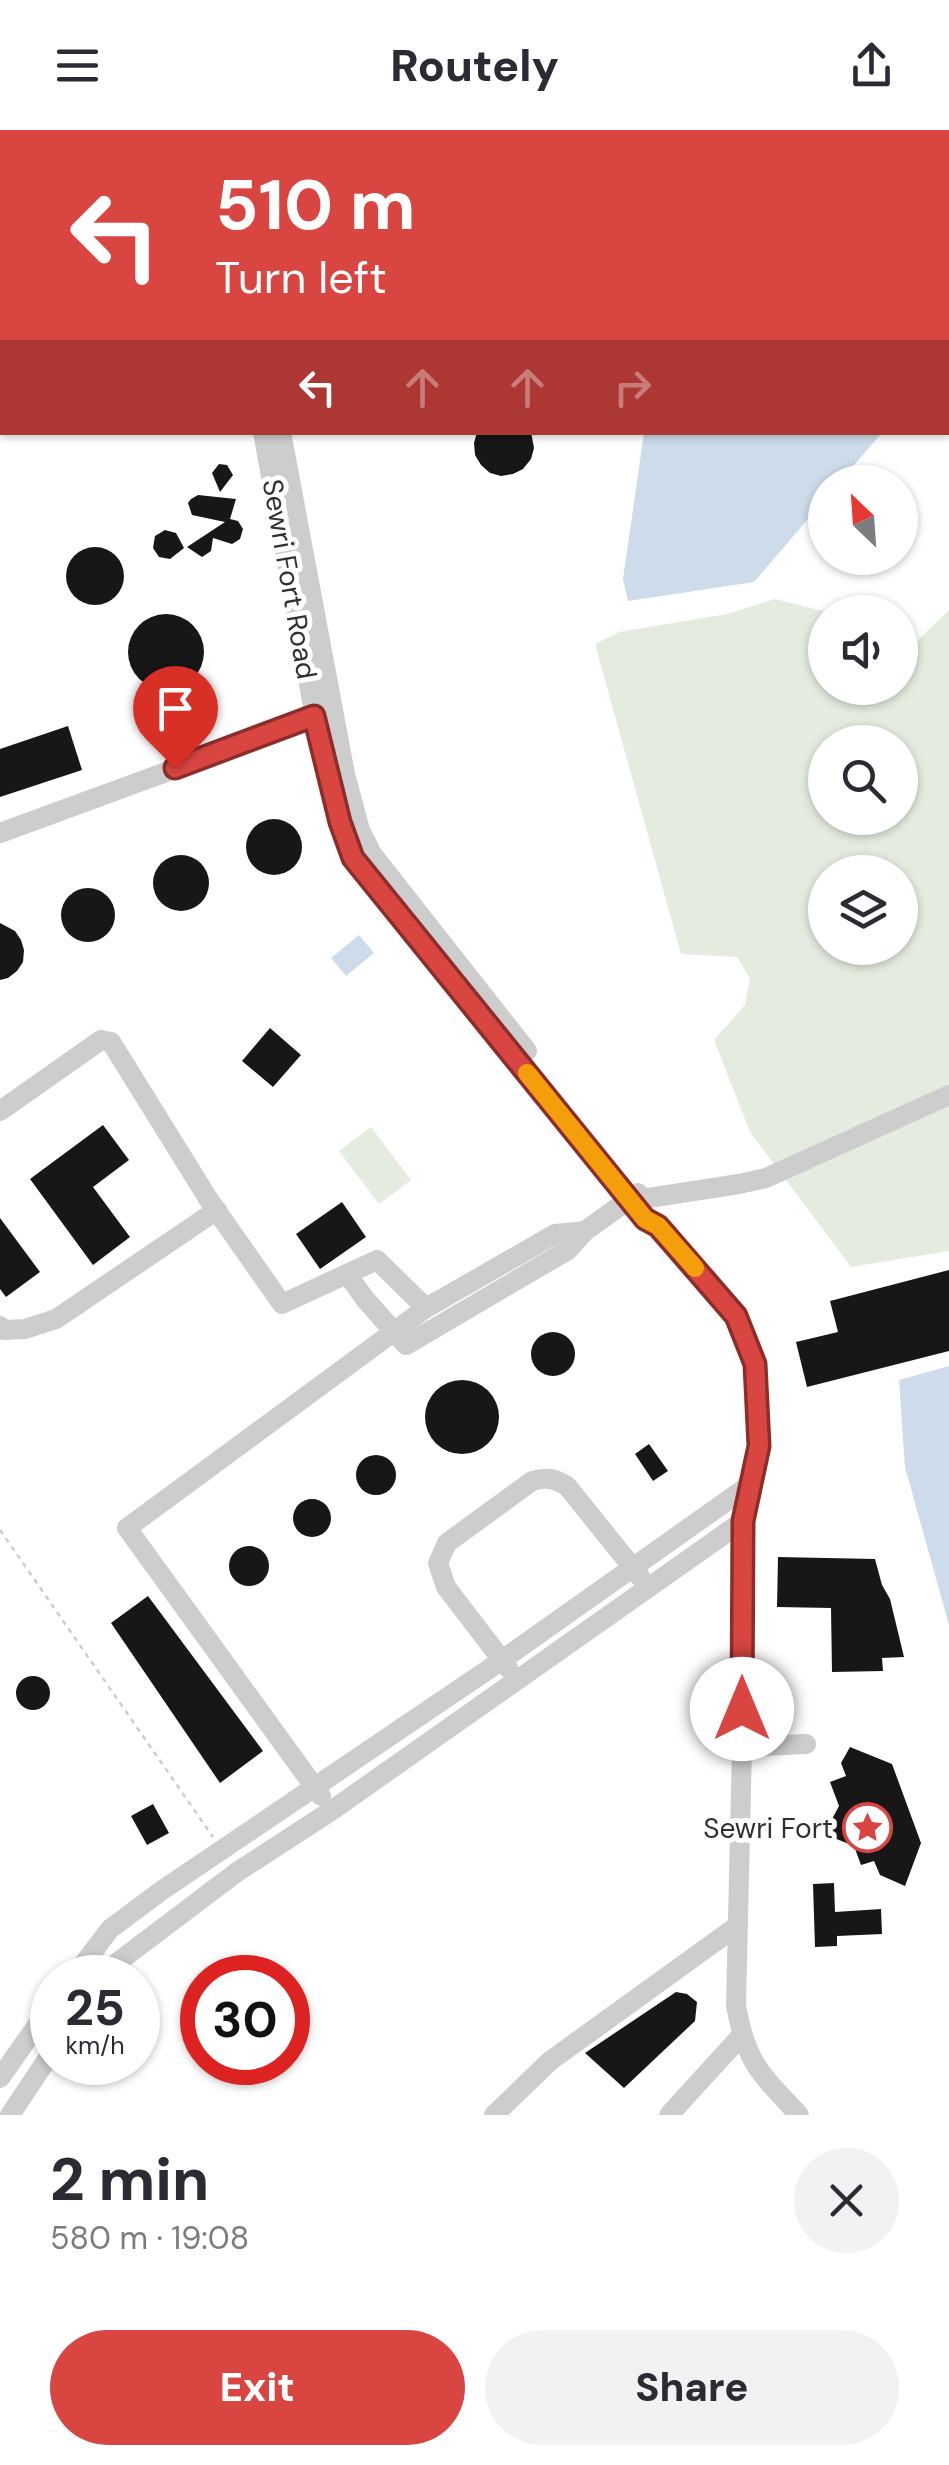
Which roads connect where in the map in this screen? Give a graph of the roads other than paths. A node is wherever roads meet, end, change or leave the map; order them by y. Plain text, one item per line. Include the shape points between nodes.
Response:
1 (264, 435) edge
2 (281, 435) edge
3 (299, 577) junction
4 (324, 714) junction
5 (0, 832) edge
6 (949, 1096) edge
7 (0, 1111) edge
8 (636, 1199) junction
9 (217, 1210) junction
10 (585, 1231) junction
11 (347, 1274) junction
12 (426, 1308) junction
13 (0, 1326) edge
14 (394, 1331) junction
15 (750, 1484) junction
16 (743, 1521) junction
17 (634, 1568) junction
18 (648, 1588) junction
19 (502, 1660) junction
20 (517, 1681) junction
21 (806, 1744) dead end
22 (742, 1747) junction
23 (315, 1787) junction
24 (331, 1810) junction
25 (161, 1891) junction
26 (180, 1916) junction
27 (737, 1926) junction
28 (90, 1955) edge
29 (127, 1955) edge
30 (30, 2035) edge
31 (741, 2036) junction
32 (0, 2078) edge
33 (30, 2085) edge
34 (10, 2115) edge
35 (494, 2115) edge
36 (669, 2115) edge
37 (799, 2115) edge

1 - 3 street, Sewri Fort Road
2 - 3 street
3 - 4 street, Sewri Fort Road
4 - 5 street
4 - 8 street, Sewri Fort Road via 340,822 353,858 419,927
6 - 8 street via 766,1178
7 - 9 street via 101,1040 111,1042
8 - 10 street
8 - 15 street, Sewri Fort Road via 646,1220 736,1316 755,1364 759,1446
9 - 11 street via 282,1304
9 - 13 street via 56,1318 25,1328
10 - 12 street via 555,1234
10 - 14 street via 568,1250 406,1344
11 - 12 street via 377,1260
11 - 14 street
12 - 14 street
14 - 23 street via 127,1528
15 - 16 street, Sewri Fort Road
15 - 17 street
16 - 18 street
16 - 22 street, Sewri Fort Road
17 - 18 street
17 - 19 street
17 - 19 street via 567,1486 556,1478 532,1481 447,1543 438,1563 446,1587
18 - 20 street
19 - 20 street
19 - 23 street
20 - 24 street
21 - 22 street
22 - 27 street, Sewri Fort Road
23 - 24 street
23 - 25 street
24 - 26 street
25 - 26 street
25 - 28 street via 110,1929
26 - 29 street
27 - 31 street, Sewri Fort Road
27 - 35 street via 550,2061
30 - 32 street
31 - 36 street
31 - 37 street, Sewri Fort Road via 758,2071
33 - 34 street

